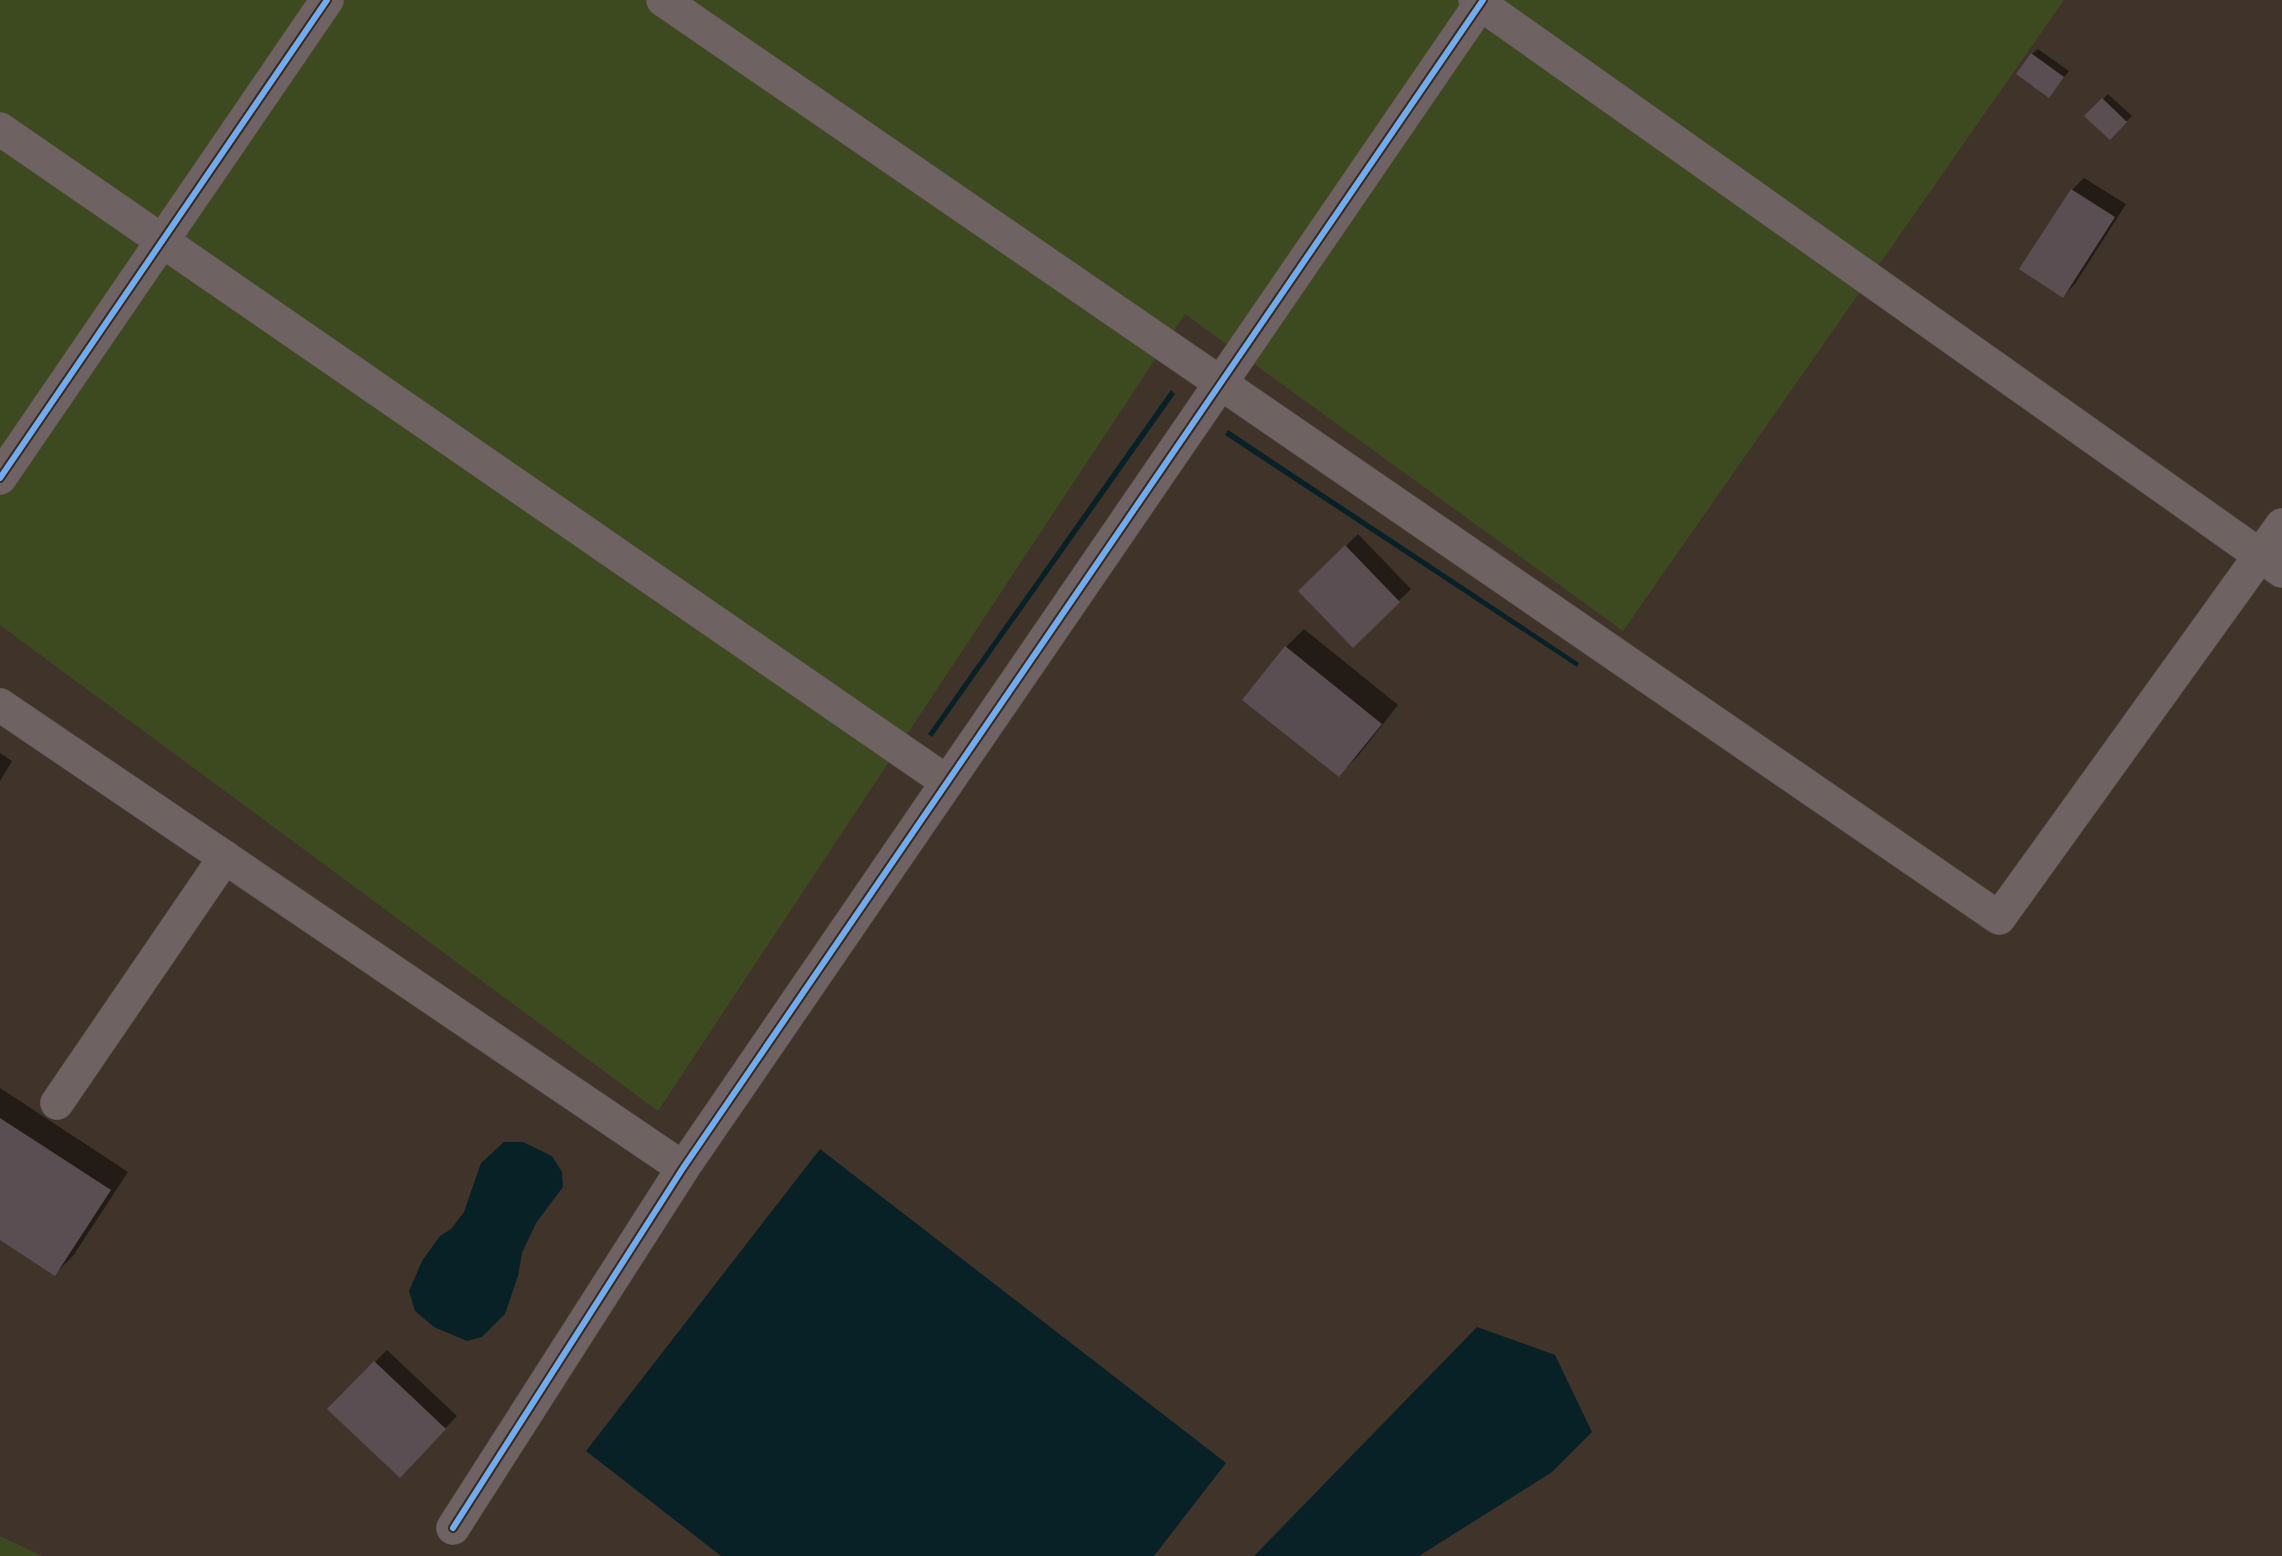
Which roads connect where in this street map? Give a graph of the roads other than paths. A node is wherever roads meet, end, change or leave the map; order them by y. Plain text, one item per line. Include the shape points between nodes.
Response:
1 (327, 0) edge
2 (663, 0) edge
3 (1479, 1) edge
4 (0, 129) edge
5 (162, 241) junction
6 (1220, 383) junction
7 (0, 478) edge
8 (2282, 525) edge
9 (2271, 563) edge
10 (0, 705) edge
11 (947, 782) junction
12 (225, 857) junction
13 (57, 1103) dead end
14 (683, 1168) junction
15 (453, 1528) dead end

1 - 5 street
2 - 6 street
3 - 6 street
3 - 9 street
4 - 5 street
5 - 7 street
5 - 11 street
6 - 9 street via 1999,918
6 - 11 street
8 - 9 street
10 - 12 street
11 - 14 street
12 - 13 street
12 - 14 street
14 - 15 street

